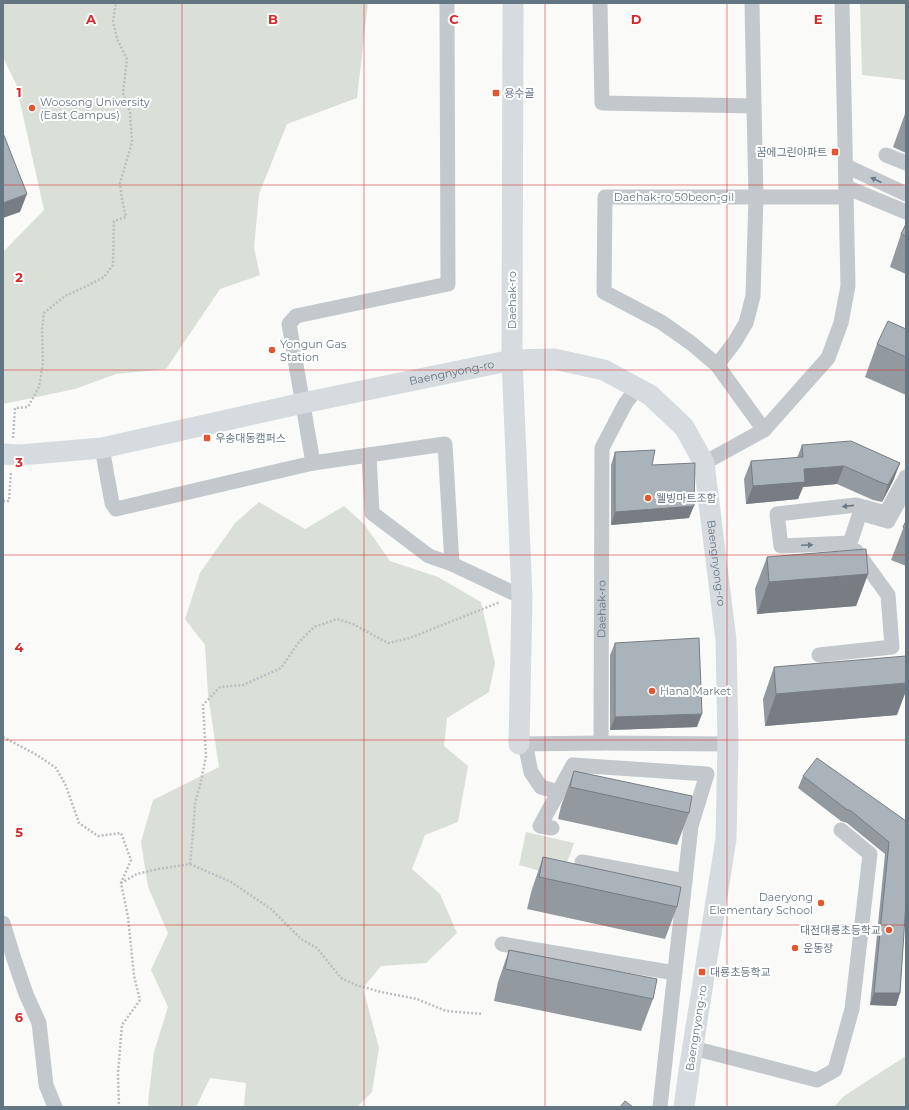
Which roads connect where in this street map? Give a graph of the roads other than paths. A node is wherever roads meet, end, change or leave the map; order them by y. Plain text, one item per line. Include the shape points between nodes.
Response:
1 (447, 3) edge
2 (513, 3) edge
3 (600, 3) edge
4 (752, 3) edge
5 (842, 3) edge
6 (754, 106) junction
7 (886, 155) dead end
8 (906, 163) edge
9 (846, 166) junction
10 (846, 192) junction
11 (906, 194) edge
12 (756, 197) junction
13 (906, 212) edge
14 (512, 360) junction
15 (717, 365) junction
16 (637, 388) junction
17 (303, 403) junction
18 (764, 430) junction
19 (102, 448) junction
20 (3, 454) edge
21 (369, 454) junction
22 (704, 462) junction
23 (313, 463) junction
24 (906, 477) edge
25 (906, 488) edge
26 (850, 543) junction
27 (452, 564) junction
28 (517, 594) junction
29 (819, 655) dead end
30 (601, 743) junction
31 (523, 744) junction
32 (728, 744) junction
33 (558, 792) junction
34 (552, 828) dead end
35 (841, 830) dead end
36 (582, 862) dead end
37 (685, 881) junction
38 (3, 922) edge
39 (502, 944) dead end
40 (675, 973) junction
41 (693, 1048) junction
42 (55, 1107) edge
43 (660, 1107) edge
44 (684, 1107) edge

1 - 17 street via 448,284 296,316 289,324
2 - 14 main road, Daehak-ro
3 - 6 street via 602,103
4 - 6 street
5 - 9 street
6 - 12 street
7 - 8 street
9 - 10 street
11 -> 9 street
10 - 12 street, Daehak-ro 50beon-gil
10 - 13 street
10 - 18 street via 848,286 841,323 828,358
12 - 15 street via 753,296 746,323
12 - 15 street, Daehak-ro 50beon-gil via 605,197 604,292 661,322
14 - 16 main road, Baengnyong-ro via 554,359 604,370
14 - 17 main road, Baengnyong-ro
14 - 28 main road, Daehak-ro
15 - 18 street, Daehak-ro 50beon-gil
16 - 22 main road, Baengnyong-ro via 650,395 684,427
16 - 30 street, Daehak-ro via 625,404 602,448
17 - 19 main road, Baengnyong-ro
17 - 23 street
18 - 22 street
19 - 20 main road, Baengnyong-ro via 20,455
19 - 23 street via 112,504 116,508
21 - 23 street
21 - 27 street via 372,513 429,556
21 - 27 street via 445,444
22 - 32 main road, Baengnyong-ro via 726,640
24 -> 26 street via 886,512 856,505 777,514 782,546
25 - 26 street via 888,521 860,513
26 - 29 street via 888,595 892,647
27 - 28 street
28 - 31 main road, Daehak-ro
30 - 31 street
30 - 32 street
31 - 33 street via 531,772 541,786
32 - 41 main road, Baengnyong-ro via 726,839
33 - 34 street via 540,826
33 - 37 street via 573,765 707,774 691,826
35 - 41 street via 870,854 852,1009 836,1070 817,1080
36 - 37 street
37 - 40 street
38 - 42 street via 26,994 39,1023 46,1086
39 - 40 street
40 - 43 street
41 - 44 main road, Baengnyong-ro

